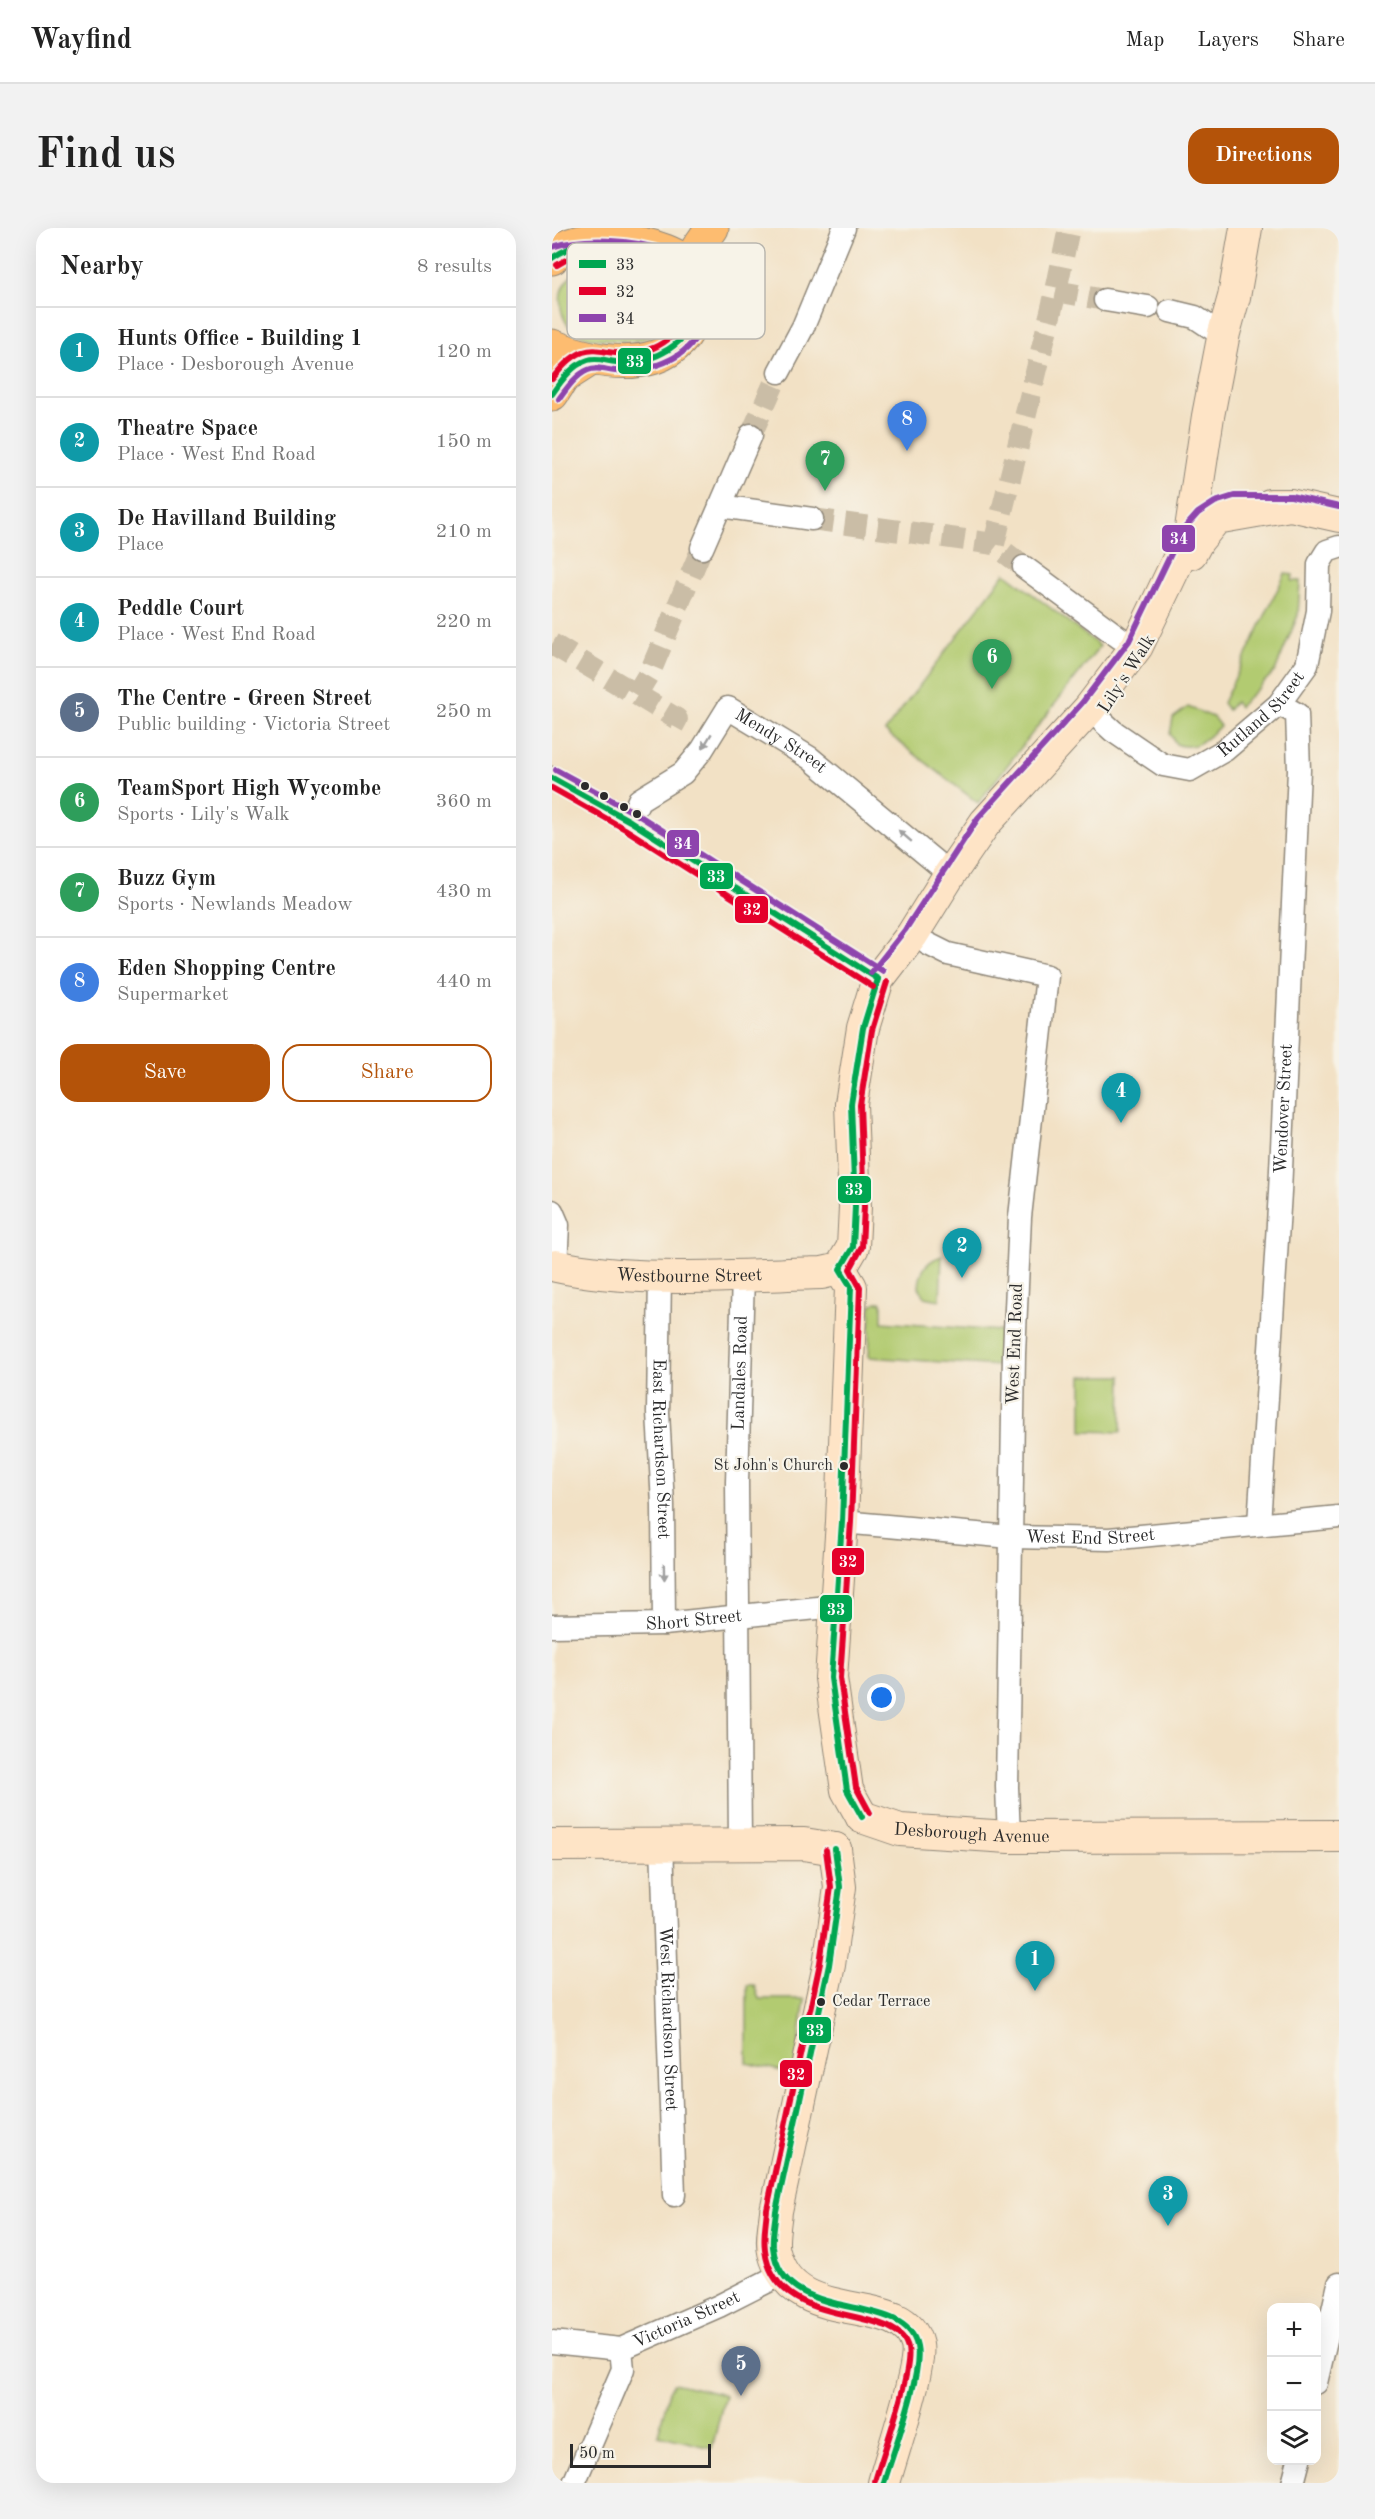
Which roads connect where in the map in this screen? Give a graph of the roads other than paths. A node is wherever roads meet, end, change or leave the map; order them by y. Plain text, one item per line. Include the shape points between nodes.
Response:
1 (673, 228) edge
2 (712, 228) edge
3 (844, 228) edge
4 (1246, 228) edge
5 (584, 243) edge
6 (644, 243) joint
7 (702, 243) edge
8 (1106, 300) tunnel mouth
9 (1148, 307) dead end
10 (1170, 311) dead end
11 (1213, 329) dead end
12 (682, 339) edge
13 (552, 346) edge
14 (591, 359) junction
15 (782, 366) tunnel mouth
16 (552, 394) edge
17 (1208, 416) junction
18 (751, 435) tunnel mouth
19 (1290, 505) junction
20 (720, 506) junction
21 (1219, 510) junction
22 (1339, 516) edge
23 (812, 519) tunnel mouth
24 (1194, 538) junction
25 (1339, 547) edge
26 (702, 548) tunnel mouth
27 (1024, 567) tunnel mouth
28 (1120, 638) dead end
29 (1279, 704) junction
30 (1094, 713) junction
31 (552, 778) edge
32 (630, 820) junction
33 (950, 874) junction
34 (928, 944) dead end
35 (878, 979) junction
36 (552, 1211) edge
37 (554, 1266) edge
38 (831, 1271) junction
39 (660, 1275) junction
40 (743, 1275) junction
41 (1339, 1517) edge
42 (842, 1522) junction
43 (1259, 1524) junction
44 (1011, 1537) junction
45 (836, 1606) junction
46 (739, 1617) junction
47 (664, 1624) junction
48 (552, 1626) edge
49 (862, 1817) junction
50 (1339, 1836) edge
51 (1009, 1837) junction
52 (662, 1843) junction
53 (740, 1843) junction
54 (552, 1845) edge
55 (835, 1849) junction
56 (674, 2195) dead end
57 (782, 2274) junction
58 (1339, 2284) edge
59 (552, 2342) edge
60 (621, 2349) junction
61 (1321, 2365) edge
62 (1298, 2465) edge
63 (574, 2483) edge
64 (884, 2483) edge
65 (1293, 2483) edge

1 - 6 main road
2 - 7 main road
3 - 15 street via 803,327
4 - 17 street, Lily's Walk
5 - 6 main road via 603,239
8 - 9 street
10 - 11 street via 1195,317
12 - 14 main road via 655,357 617,362
13 - 14 main road
14 - 16 main road via 563,377
17 - 21 street, Lily's Walk via 1206,494
17 - 24 street, Lily's Walk
18 - 20 street
19 - 21 street via 1234,505
19 - 22 street
19 - 24 street via 1216,518
20 - 23 street
20 - 26 street
21 - 24 street
24 - 30 street, Lily's Walk via 1145,651
25 - 29 street, Rutland Street via 1327,551 1318,564 1317,611 1307,664
27 - 28 street
29 - 30 street, Rutland Street via 1225,750 1190,770 1163,765
29 - 43 street, Wendover Street via 1297,714 1299,770 1280,1192
30 - 33 street, Lily's Walk via 1030,771 985,824
31 - 32 street
33 -> 32 street, Mendy Street via 810,758 728,708 683,773 639,800
32 - 35 street
33 - 35 street, Lily's Walk via 912,936
34 - 44 street, West End Road via 948,954 1047,976 1020,1217
35 - 38 street via 863,1028 850,1104 853,1247
36 - 37 street via 558,1225
37 - 38 street, Westbourne Street via 581,1259 658,1255 740,1259
37 - 39 street, Westbourne Street
38 - 40 street, Westbourne Street
38 - 42 street via 851,1287
39 - 40 street, Westbourne Street
39 -> 47 street, East Richardson Street
40 - 46 street, Landales Road via 737,1482
41 - 43 street, West End Street
42 - 44 street, West End Street
42 - 45 street
43 - 44 street, West End Street via 1109,1539
44 - 51 street, West End Road
45 - 46 street, Short Street
45 - 49 street via 831,1678 847,1790
46 - 47 street, Short Street
46 - 53 street, Landales Road
47 - 48 street, Short Street
49 - 51 street, Desborough Avenue via 900,1830
49 - 55 street
50 - 51 street, Desborough Avenue
52 - 53 street
52 - 54 street
52 - 56 street, West Richardson Street
53 - 55 street via 804,1844
55 - 57 street via 840,1887 829,1965 776,2211 773,2250
57 - 60 street, Victoria Street
57 - 64 street via 797,2290 818,2301 892,2316 907,2326 917,2344 917,2366
58 - 61 street
59 - 60 street, Victoria Street
60 - 63 street via 623,2370
62 - 65 street

